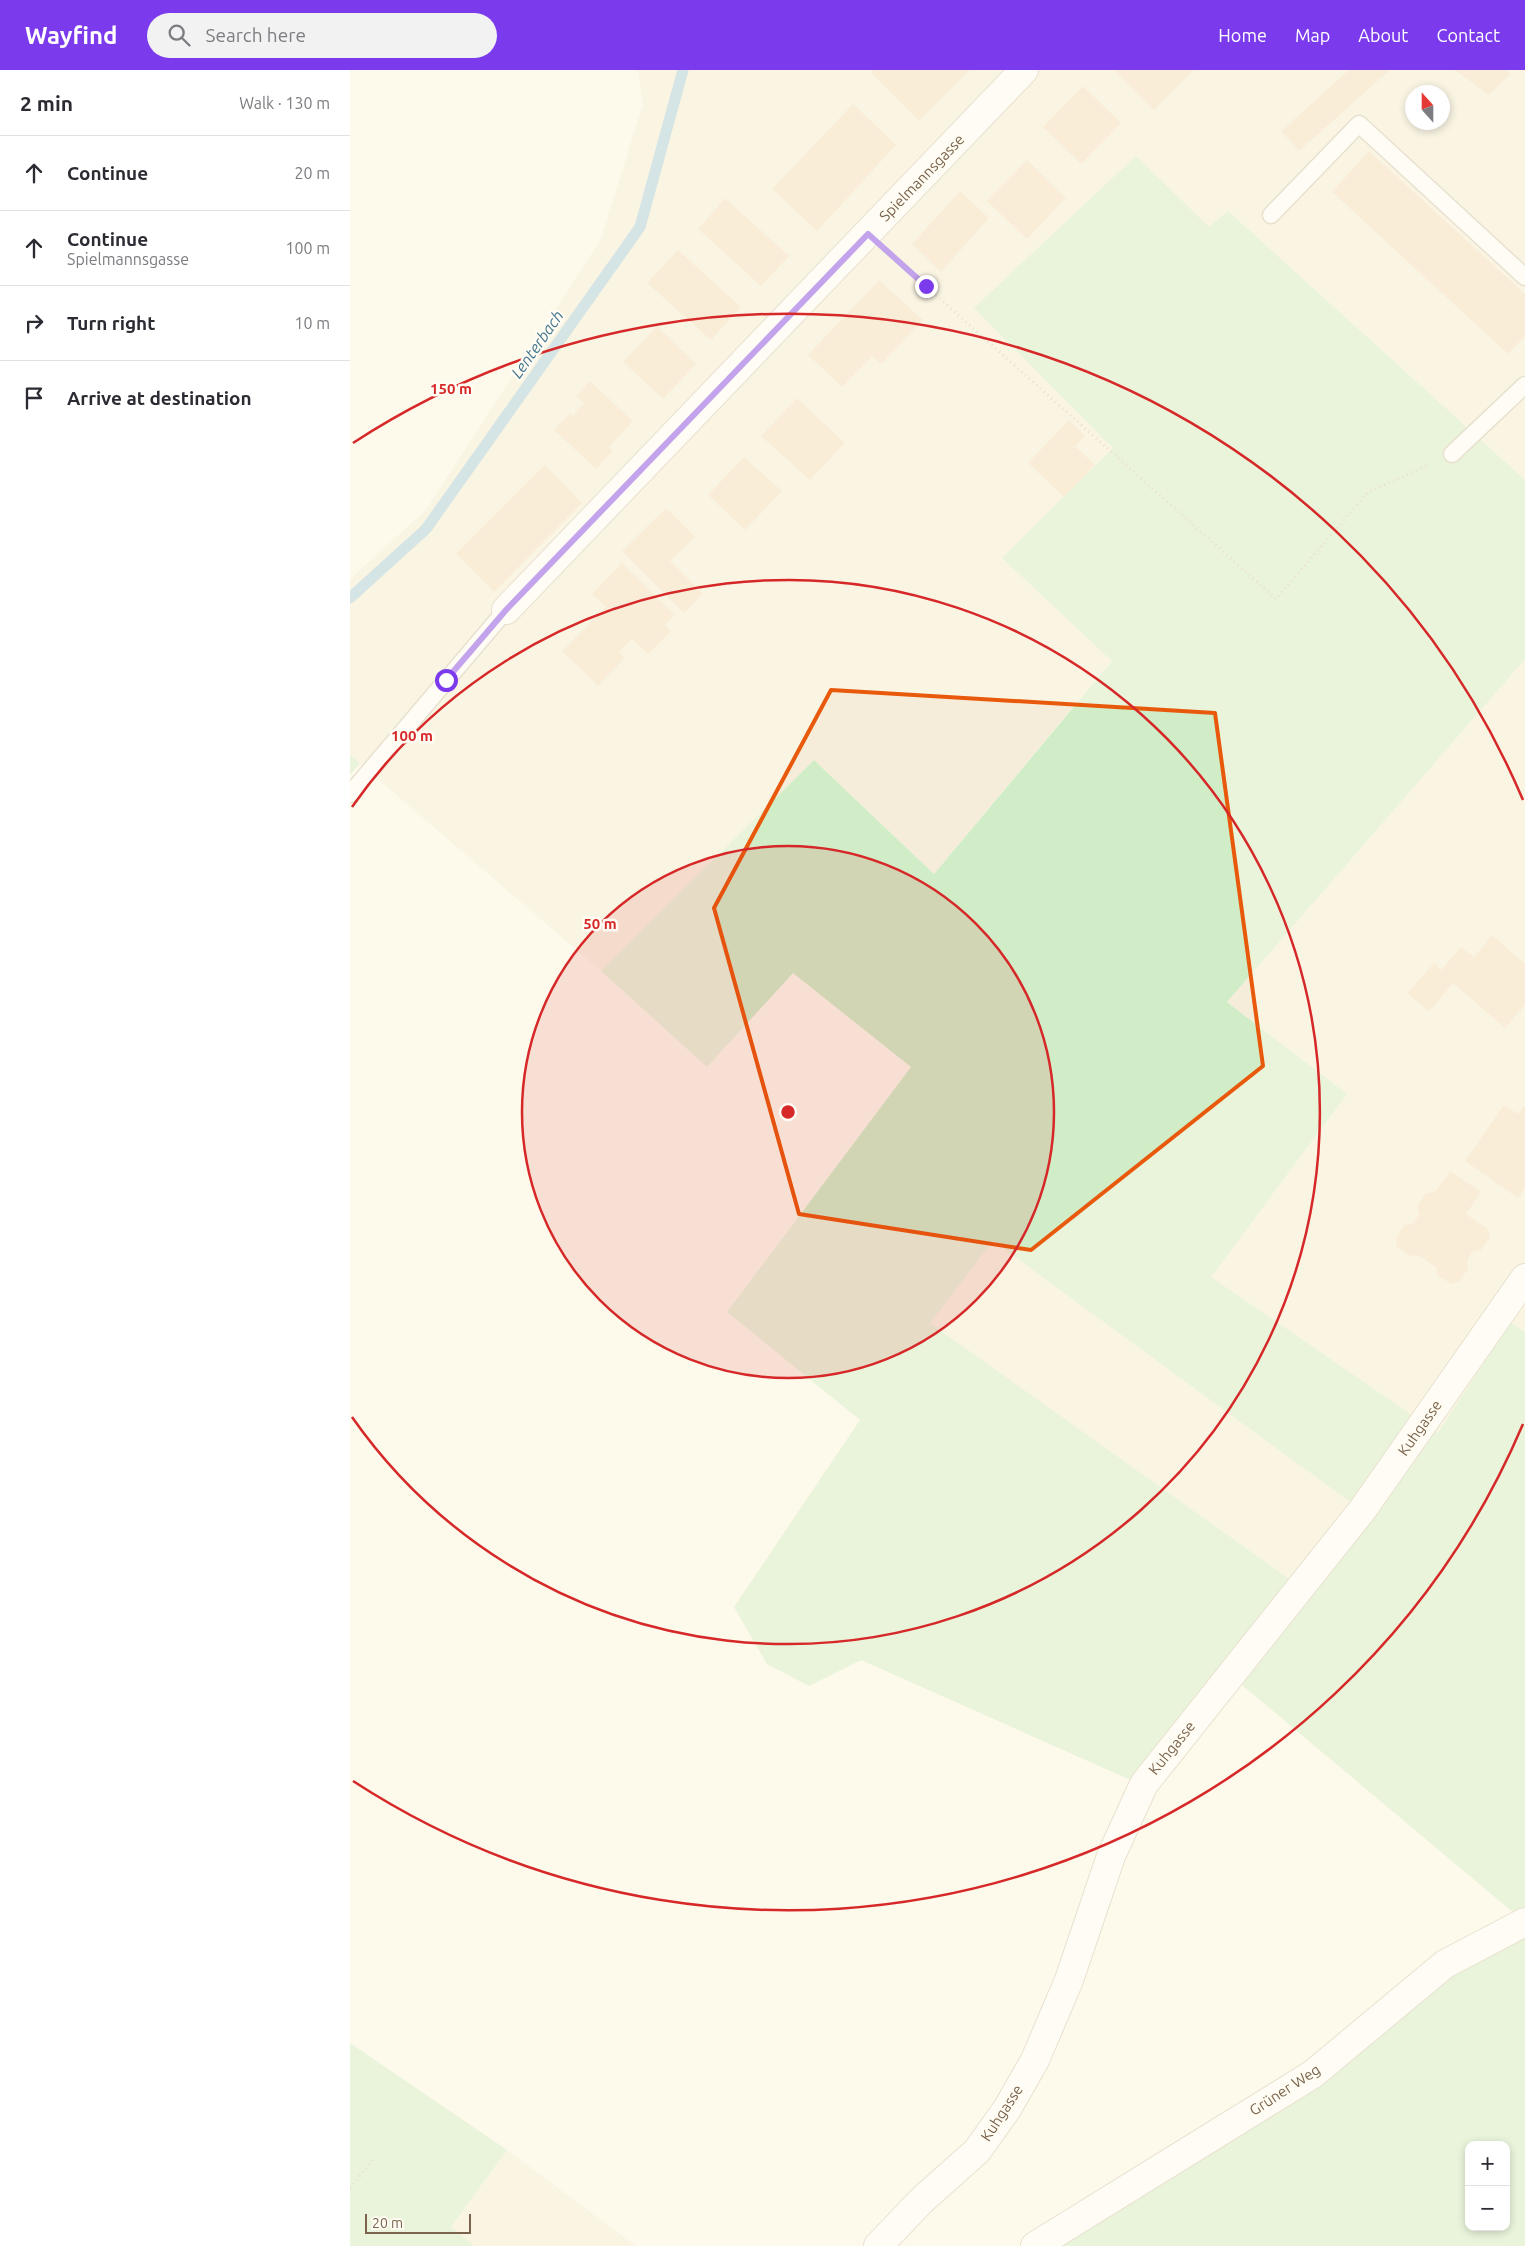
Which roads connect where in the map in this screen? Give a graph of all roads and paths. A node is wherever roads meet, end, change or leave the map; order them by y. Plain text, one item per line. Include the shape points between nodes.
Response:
1 (1024, 70) edge
2 (1271, 215) dead end
3 (868, 234) junction
4 (1525, 277) edge
5 (1525, 385) edge
6 (1452, 454) joint
7 (506, 610) joint
8 (350, 794) edge
9 (1525, 1278) edge
10 (1525, 1922) edge
11 (375, 2157) dead end
12 (350, 2188) edge
13 (878, 2246) edge
14 (1035, 2246) edge

1 - 3 street, Spielmannsgasse
2 - 4 lane via 1358,124
3 - 6 path via 1276,599 1368,492
3 - 7 street, Spielmannsgasse
5 - 6 lane
7 - 8 lane
9 - 13 street, Kuhgasse via 1363,1509 1144,1784 1111,1856 1069,1980 1035,2060 1007,2109 977,2151 922,2200
10 - 14 street, Grüner Weg via 1445,1964 1313,2074
11 - 12 path

